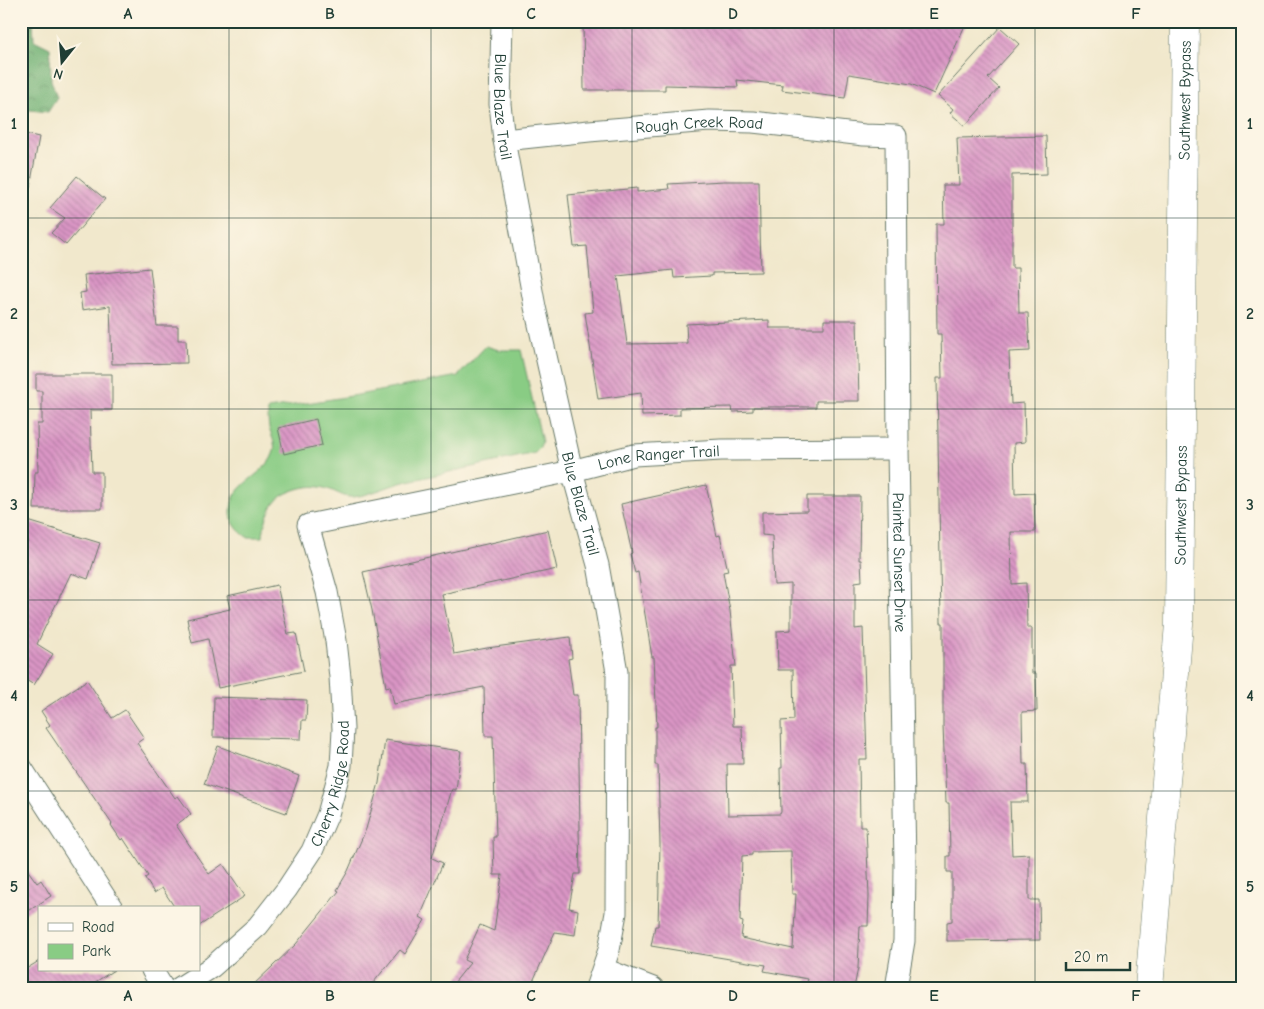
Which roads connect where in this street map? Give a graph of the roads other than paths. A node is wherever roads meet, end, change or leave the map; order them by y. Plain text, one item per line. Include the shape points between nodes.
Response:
1 (502, 21) edge
2 (1185, 21) edge
3 (896, 136) joint
4 (504, 140) junction
5 (898, 449) junction
6 (572, 471) junction
7 (308, 525) joint
8 (21, 767) edge
9 (111, 906) edge
10 (153, 972) edge
11 (600, 978) edge
12 (163, 988) edge
13 (179, 988) edge
14 (653, 988) edge
15 (896, 988) edge
16 (1149, 988) edge

1 - 4 street, Blue Blaze Trail via 500,104
2 - 16 street, Southwest Bypass via 1179,624
3 - 4 street, Rough Creek Road via 753,122 709,121
3 - 5 street, Painted Sunset Drive
4 - 6 street, Blue Blaze Trail via 535,307
5 - 6 street, Lone Ranger Trail via 721,450 634,456
5 - 15 street, Painted Sunset Drive via 905,875 904,941
6 - 7 street, Lone Ranger Trail
6 - 11 street, Blue Blaze Trail via 598,565 617,672 616,913
7 - 13 street, Cherry Ridge Road via 327,592 340,678 341,766 328,814 312,851 288,889 258,926 212,967
8 - 9 street
10 - 12 street
11 - 14 street

